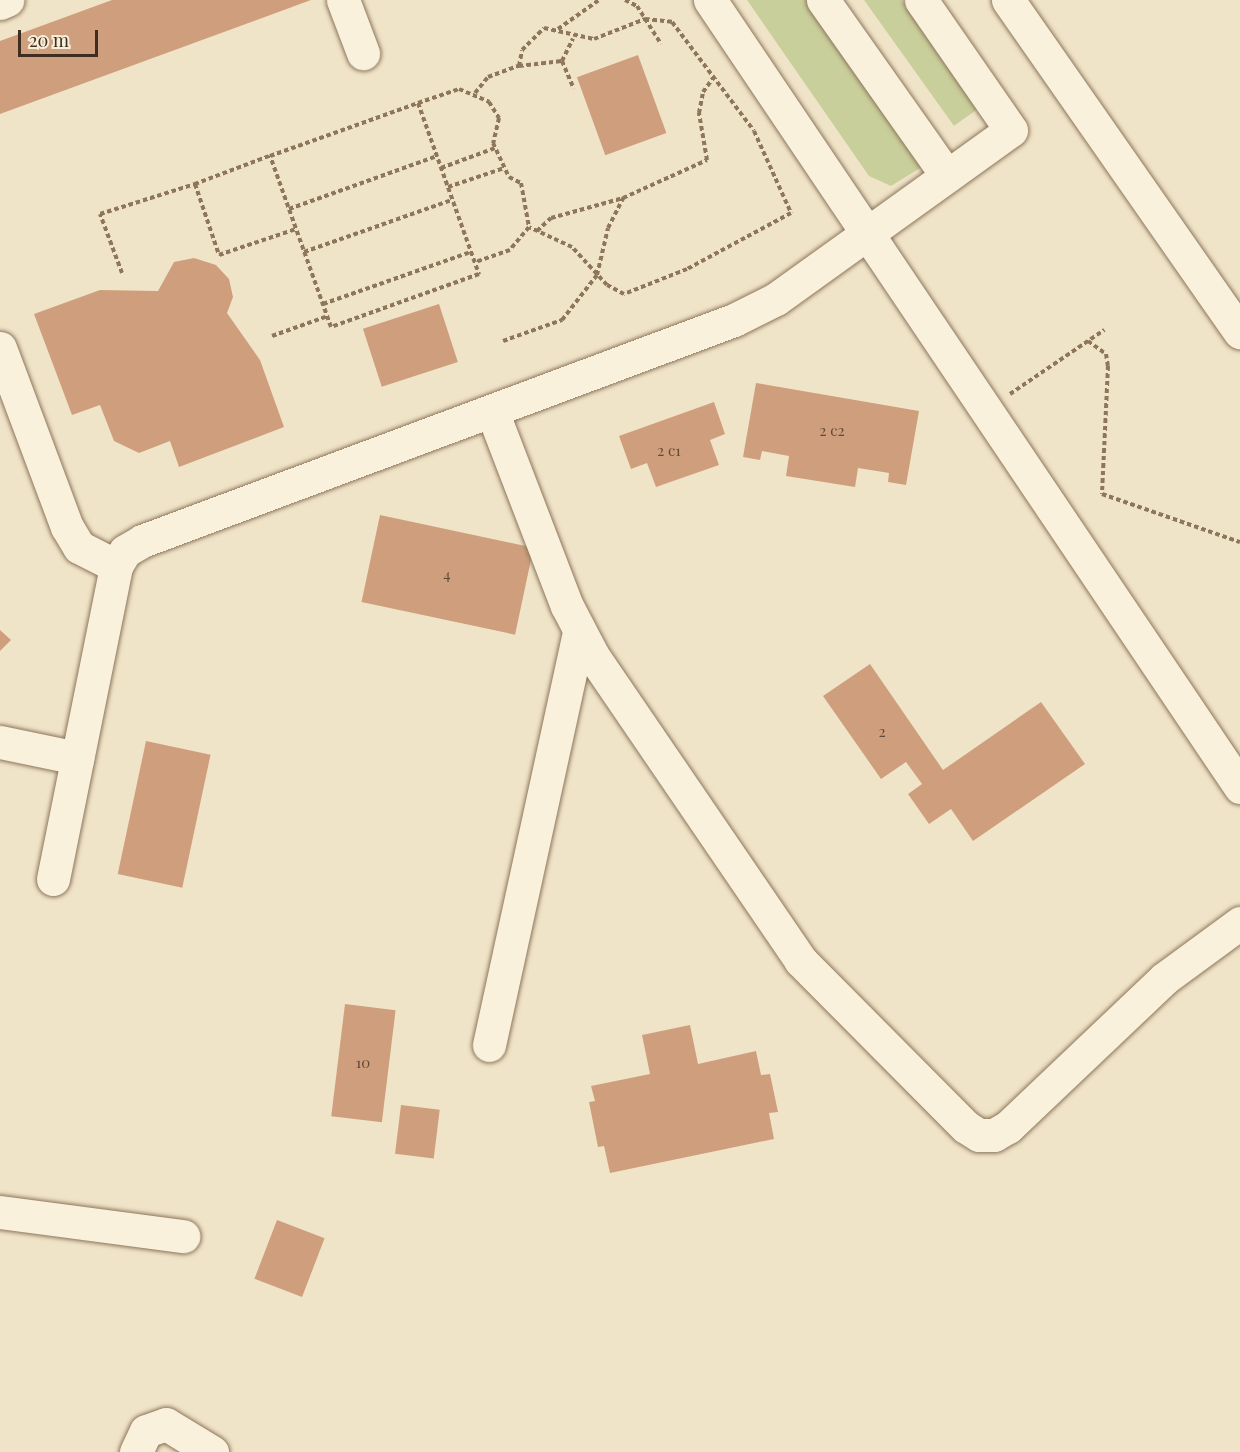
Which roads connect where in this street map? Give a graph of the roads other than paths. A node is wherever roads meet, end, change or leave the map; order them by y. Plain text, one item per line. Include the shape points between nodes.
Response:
1 (7, 0) edge
2 (343, 0) edge
3 (710, 0) edge
4 (823, 0) edge
5 (921, 0) edge
6 (1008, 0) edge
7 (0, 3) edge
8 (363, 52) dead end
9 (947, 176) junction
10 (868, 233) junction
11 (1240, 332) edge
12 (0, 348) edge
13 (492, 411) junction
14 (116, 566) junction
15 (579, 633) junction
16 (0, 742) edge
17 (77, 758) junction
18 (1240, 788) edge
19 (53, 879) dead end
20 (1240, 923) edge
21 (489, 1045) dead end
22 (0, 1212) edge
23 (183, 1236) dead end
24 (136, 1452) edge
25 (212, 1452) edge

1 - 7 street
2 - 8 street
3 - 10 street
4 - 9 street
5 - 9 street via 1011,130
6 - 11 street
9 - 10 street
10 - 13 street via 776,299 734,320
10 - 18 street
12 - 14 street via 67,527 79,547
13 - 14 street via 142,541 125,551
13 - 15 street
14 - 17 street
15 - 20 street via 800,960 979,1135 994,1135 1008,1127 1165,978
15 - 21 street
16 - 17 street
17 - 19 street
22 - 23 street
24 - 25 street via 146,1431 166,1424

